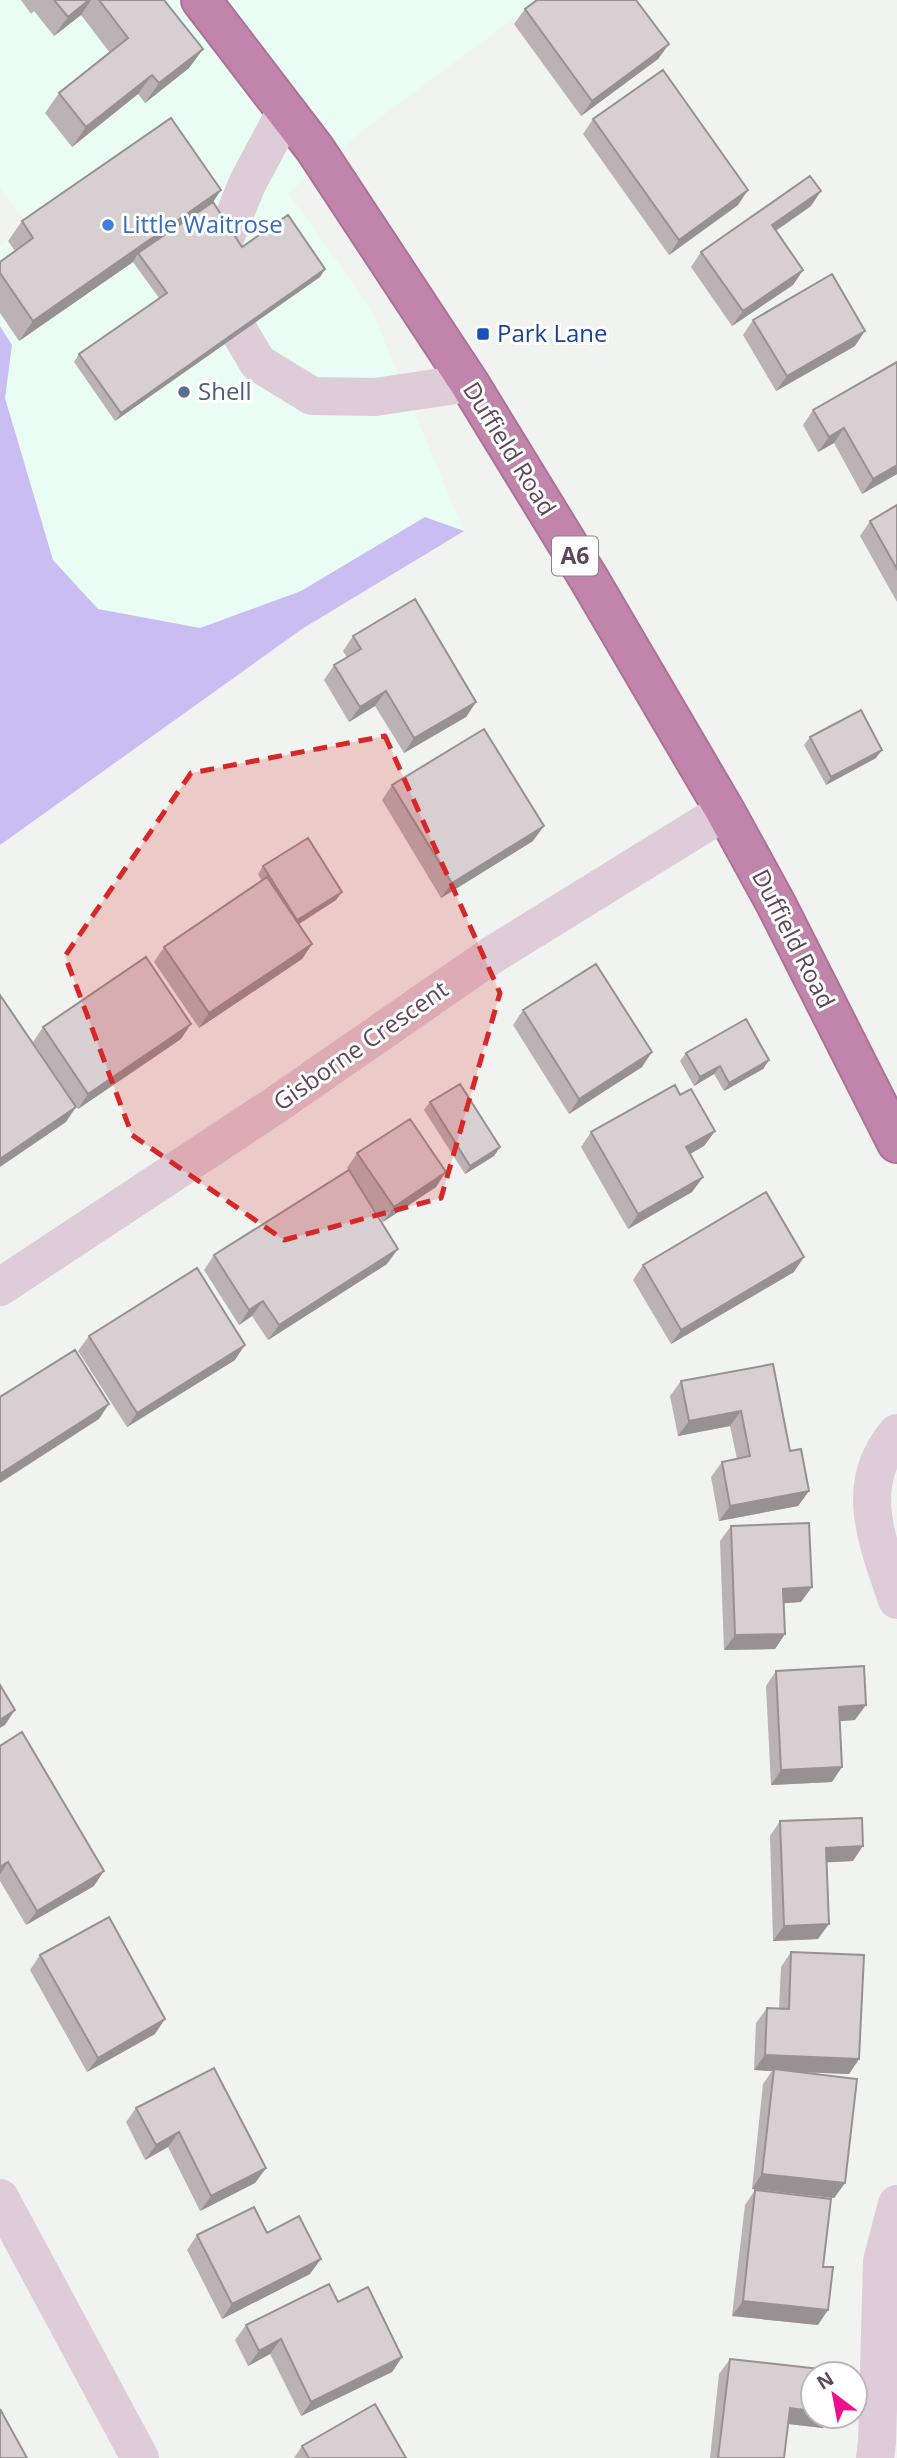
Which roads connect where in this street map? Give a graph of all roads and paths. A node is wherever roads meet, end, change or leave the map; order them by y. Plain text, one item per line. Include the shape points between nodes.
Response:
1 (201, 0) edge
2 (286, 111) junction
3 (469, 383) junction
4 (726, 811) junction
5 (897, 1143) edge
6 (0, 1287) edge
7 (897, 1433) edge
8 (897, 1600) edge
9 (0, 2198) edge
10 (897, 2204) edge
11 (140, 2458) edge
12 (875, 2458) edge

1 - 2 highway, Duffield Road / A6
2 - 3 highway, Duffield Road / A6
2 - 3 street via 247,184 222,246 227,311 258,363 312,396 375,397
3 - 4 highway, Duffield Road / A6
4 - 5 highway, Duffield Road / A6
4 - 6 street, Gisborne Crescent via 492,955
7 - 8 street via 881,1457 872,1484 872,1516
9 - 11 street
10 - 12 street via 882,2261

